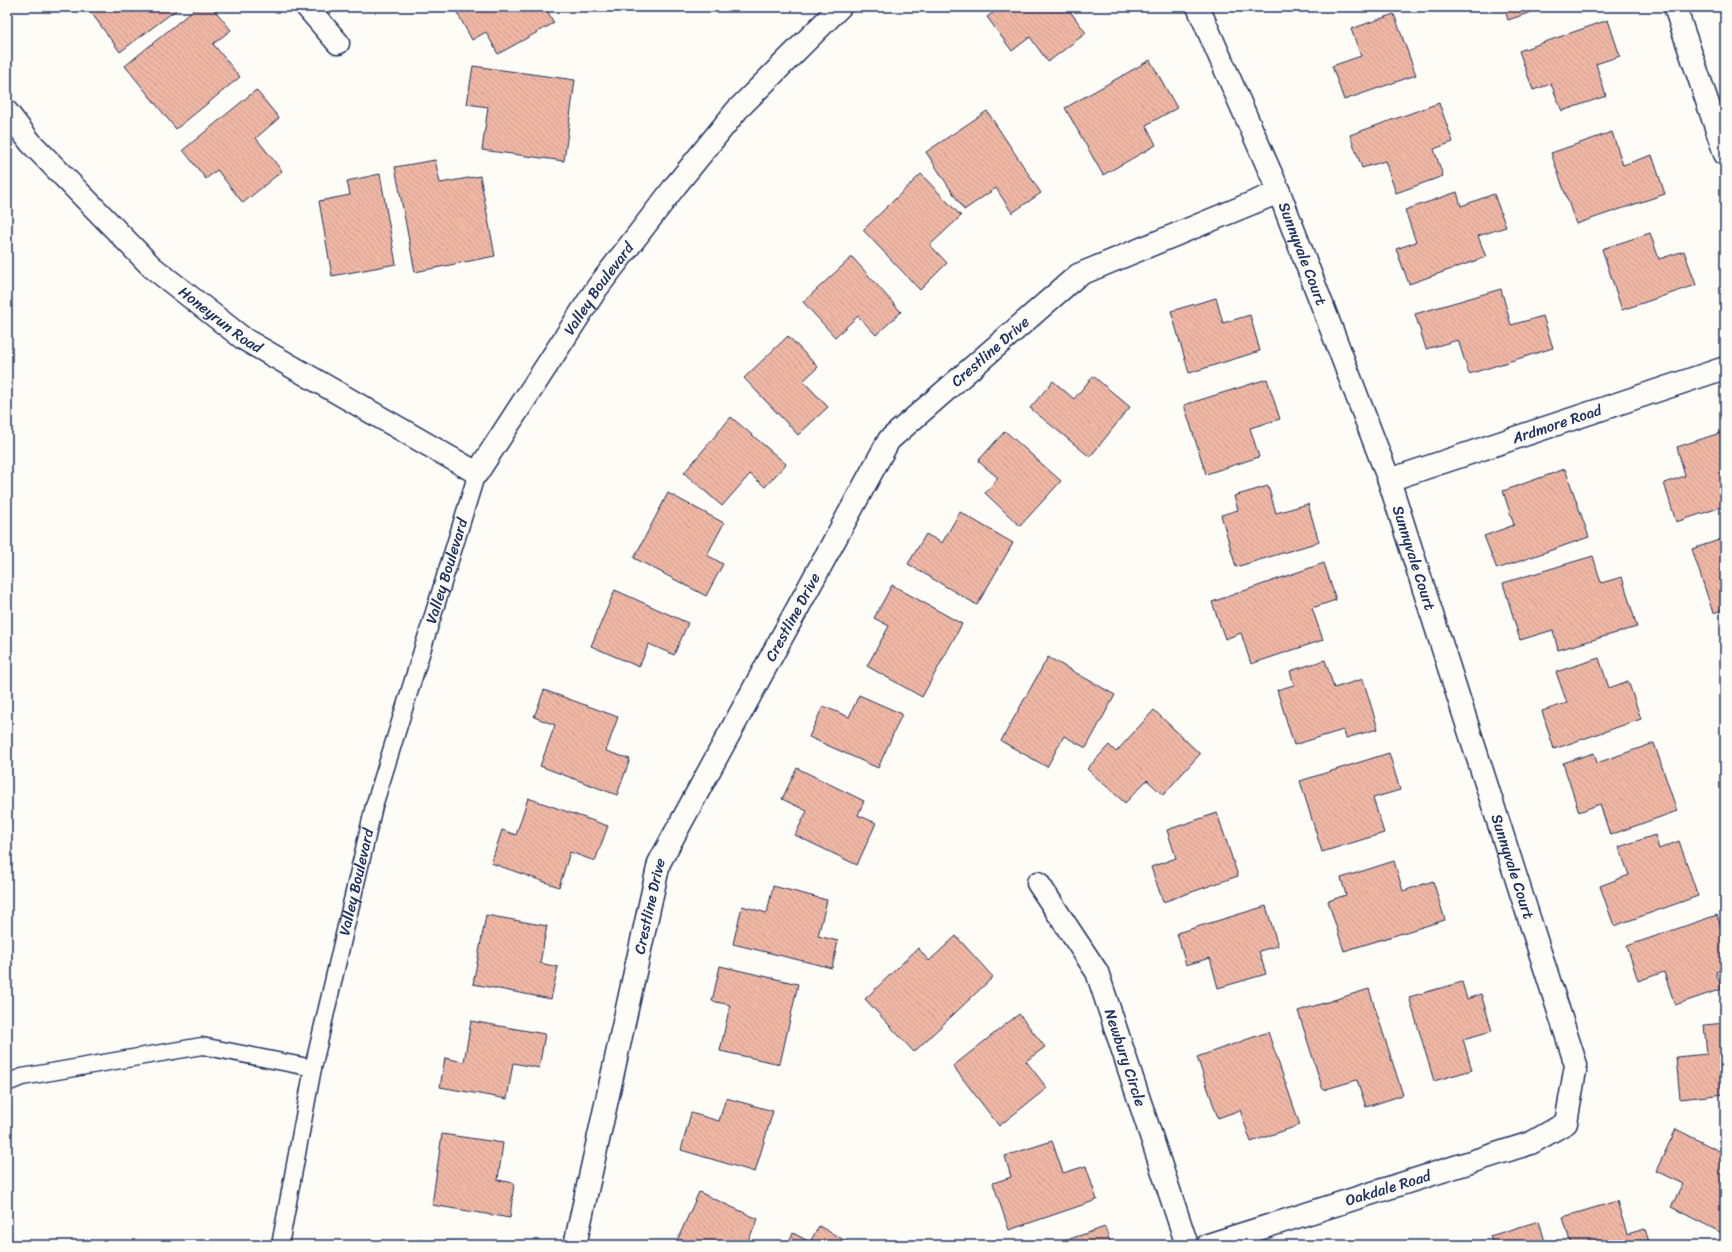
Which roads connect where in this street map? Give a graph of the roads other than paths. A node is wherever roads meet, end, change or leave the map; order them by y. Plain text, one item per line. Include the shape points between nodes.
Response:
1 (307, 7) edge
2 (840, 7) edge
3 (1198, 7) edge
4 (1675, 7) edge
5 (338, 43) dead end
6 (7, 112) edge
7 (1725, 154) edge
8 (1279, 192) junction
9 (1725, 368) edge
10 (477, 473) junction
11 (1389, 480) junction
12 (1038, 883) dead end
13 (313, 1068) junction
14 (7, 1084) edge
15 (1566, 1124) joint
16 (280, 1245) edge
17 (575, 1245) edge
18 (1187, 1245) edge
19 (1208, 1245) edge

1 - 5 street
2 - 10 street, Valley Boulevard via 737,110 676,185 597,288
3 - 8 street, Sunnyvale Court
4 - 7 street
6 - 10 street, Honeyrun Road via 31,143 152,267 244,339
8 - 11 street, Sunnyvale Court
8 - 17 street, Crestline Drive via 1078,275 889,440 659,863
9 - 11 street, Ardmore Road
10 - 13 lane, Valley Boulevard via 374,806
11 - 15 street, Sunnyvale Court via 1576,1065
12 - 18 street, Newbury Circle via 1097,972
13 - 14 lane via 202,1046 22,1077
13 - 16 lane, Valley Boulevard
15 - 19 street, Oakdale Road via 1531,1143

